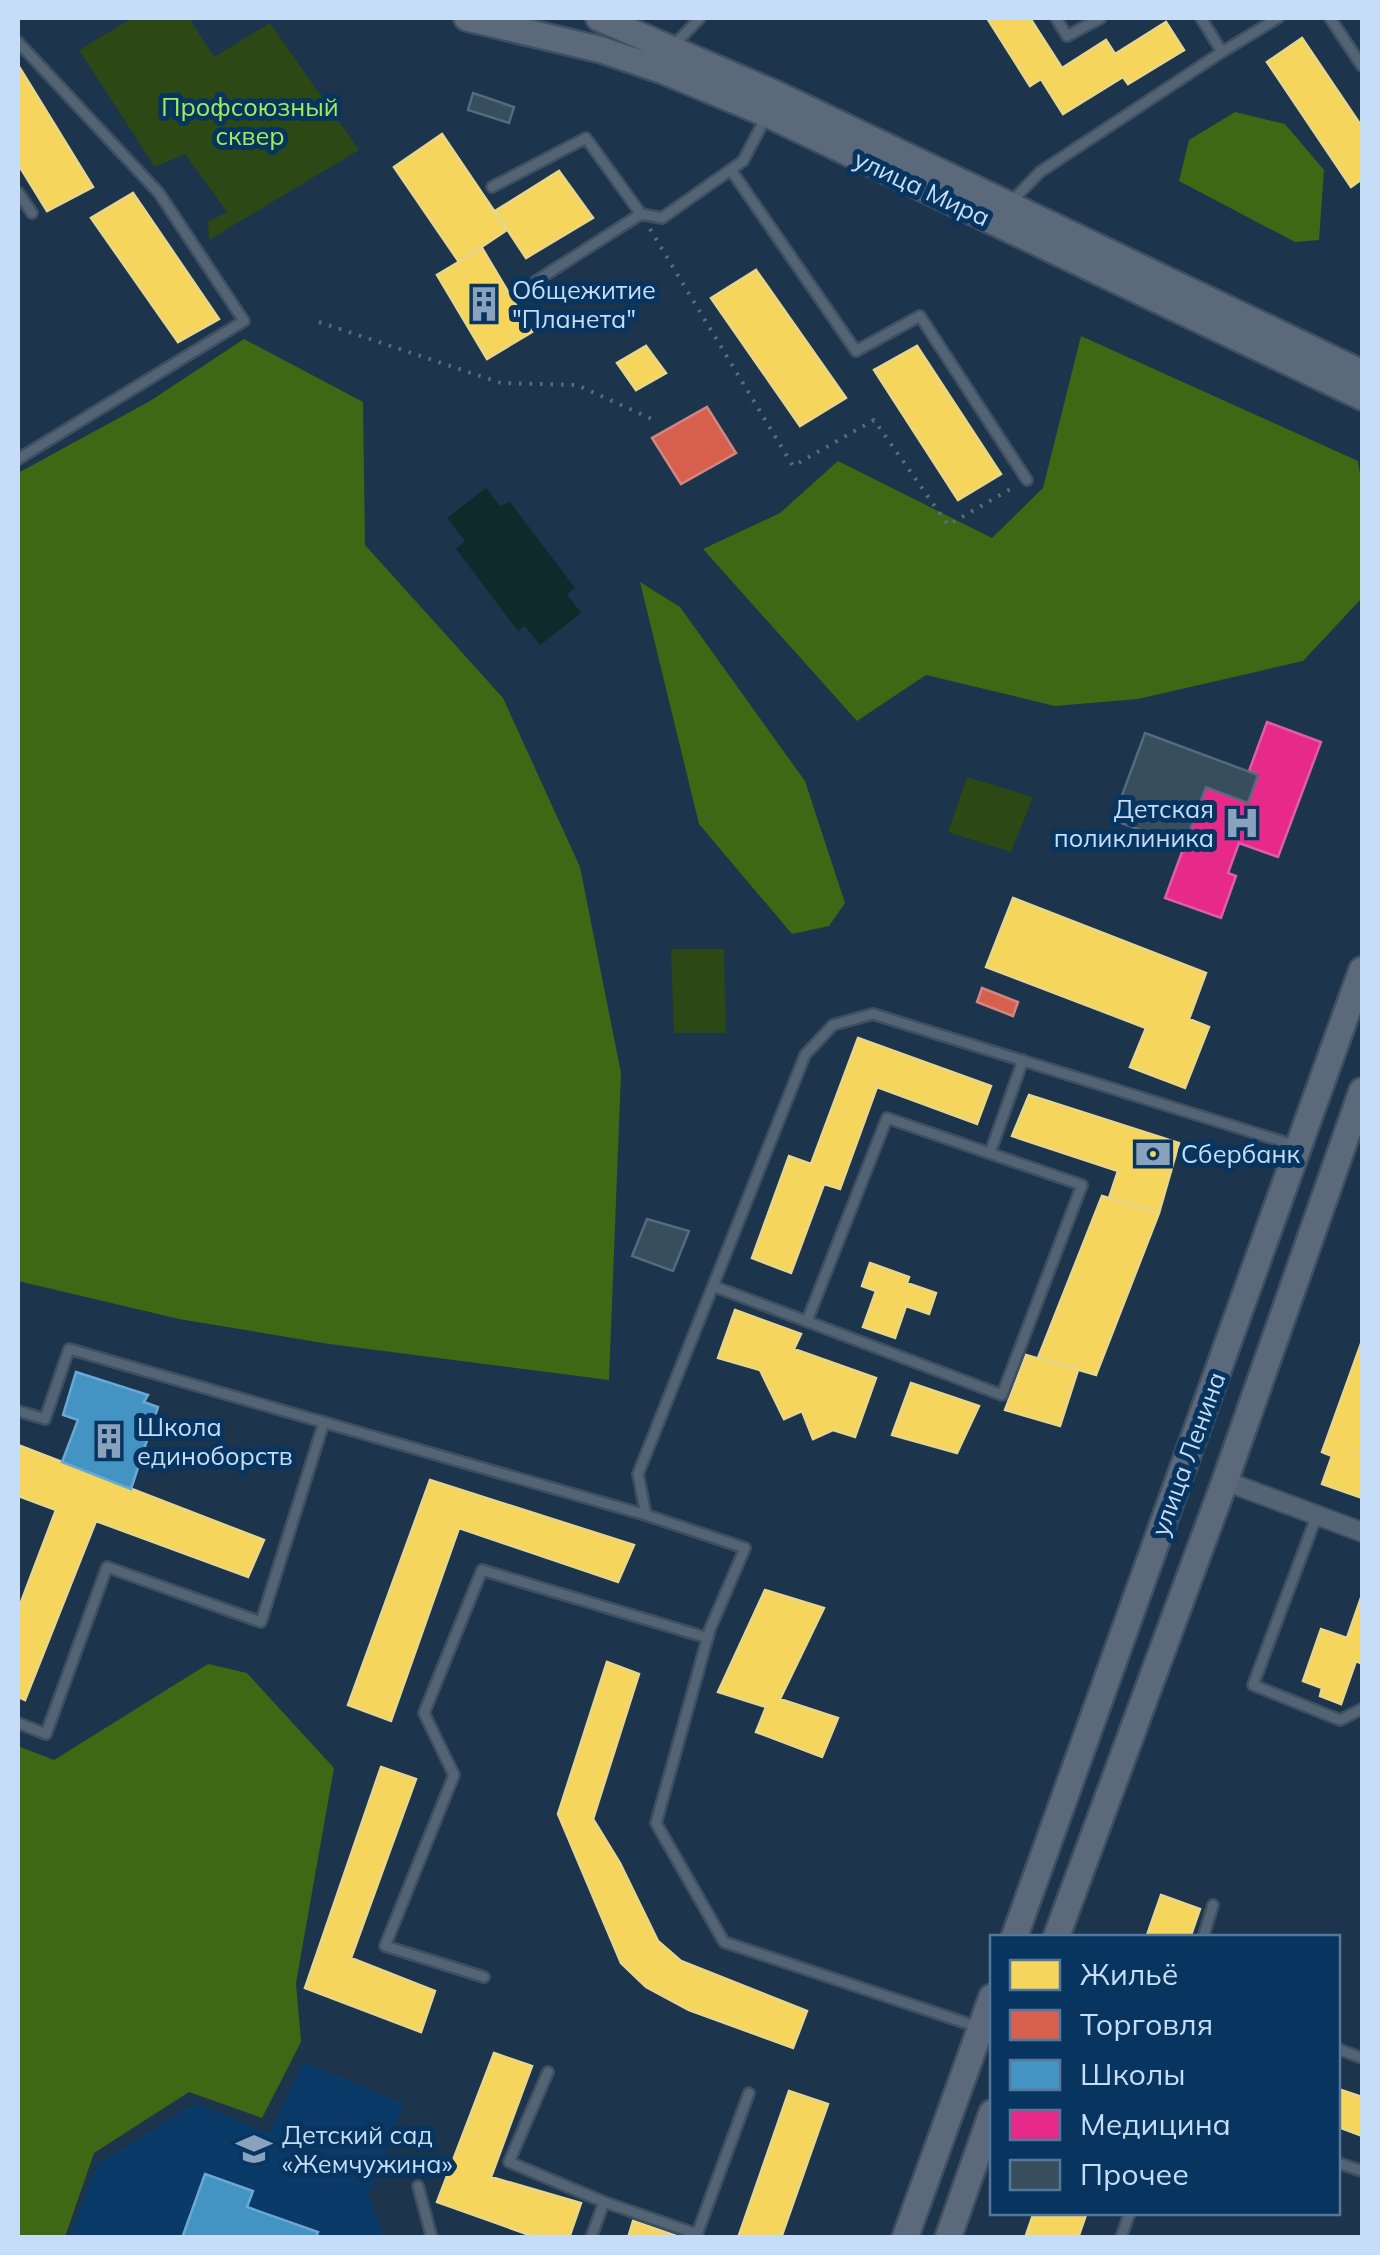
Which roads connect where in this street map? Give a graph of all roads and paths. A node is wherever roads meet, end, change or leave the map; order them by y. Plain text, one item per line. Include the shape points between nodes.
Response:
1 (467, 18) edge
2 (599, 18) edge
3 (700, 18) edge
4 (1056, 18) edge
5 (1101, 18) edge
6 (1202, 18) edge
7 (1278, 18) edge
8 (1330, 18) edge
9 (18, 42) edge
10 (1222, 52) junction
11 (666, 59) junction
12 (1362, 66) edge
13 (772, 104) junction
14 (731, 170) junction
15 (492, 187) dead end
16 (18, 192) edge
17 (32, 214) dead end
18 (640, 214) junction
19 (1003, 214) junction
20 (536, 280) dead end
21 (320, 322) dead end
22 (1362, 373) edge
23 (1362, 396) edge
24 (654, 420) dead end
25 (18, 459) edge
26 (1027, 480) joint
27 (1362, 970) edge
28 (1023, 1060) junction
29 (1362, 1091) edge
30 (1300, 1147) junction
31 (990, 1154) junction
32 (1338, 1160) junction
33 (713, 1286) junction
34 (808, 1321) junction
35 (18, 1410) edge
36 (324, 1422) junction
37 (1183, 1467) junction
38 (1224, 1480) junction
39 (646, 1515) junction
40 (1317, 1516) junction
41 (1362, 1532) edge
42 (708, 1638) junction
43 (1362, 1709) edge
44 (18, 1723) edge
45 (1212, 1905) dead end
46 (1015, 1935) edge
47 (1057, 1935) edge
48 (1204, 1935) edge
49 (484, 1978) dead end
50 (987, 2030) edge
51 (548, 2072) dead end
52 (749, 2093) dead end
53 (990, 2119) edge
54 (418, 2186) dead end
55 (604, 2202) junction
56 (432, 2238) edge
57 (591, 2238) edge
58 (905, 2238) edge
59 (948, 2238) edge

1 - 11 main road, улица Мира
2 - 11 main road, улица Мира
3 - 11 lane
4 - 5 lane via 1068,36
6 - 10 lane
7 - 10 lane
8 - 12 lane
9 - 25 lane via 159,193 244,321
10 - 19 lane via 1040,172
11 - 13 main road, улица Мира
13 - 14 lane via 743,162
13 - 19 main road, улица Мира
14 - 18 lane via 662,218
14 - 26 lane via 856,352 920,316
15 - 18 lane via 586,138
16 - 17 lane
18 - 20 lane
18 - 26 path via 792,466 874,420 948,526
19 - 22 main road, улица Мира
19 - 23 main road, улица Мира
21 - 24 path via 501,383 577,385
27 - 30 main road, улица Ленина
28 - 30 lane
28 - 31 lane
28 - 33 lane via 873,1014 833,1024 805,1055
29 - 32 main road, улица Ленина
30 - 32 main road
30 - 37 main road, улица Ленина
31 - 34 lane via 887,1118
31 - 34 lane via 1082,1185 1002,1394
32 - 38 main road, улица Ленина
33 - 34 lane
33 - 39 lane via 638,1474
35 - 36 lane via 45,1419 69,1350
36 - 39 lane
36 - 44 lane via 261,1622 107,1567 46,1734
37 - 38 main road
37 - 46 main road, улица Ленина
38 - 40 street
38 - 47 main road, улица Ленина
39 - 42 lane via 745,1548
40 - 41 street
40 - 43 lane via 1253,1685 1340,1720
42 - 49 lane via 482,1570 424,1713 454,1775 385,1946
42 - 50 lane via 656,1823 724,1942
45 - 48 lane
50 - 58 main road
51 - 55 lane via 510,2162
52 - 55 lane via 698,2234
53 - 59 main road
54 - 56 lane
55 - 57 lane

